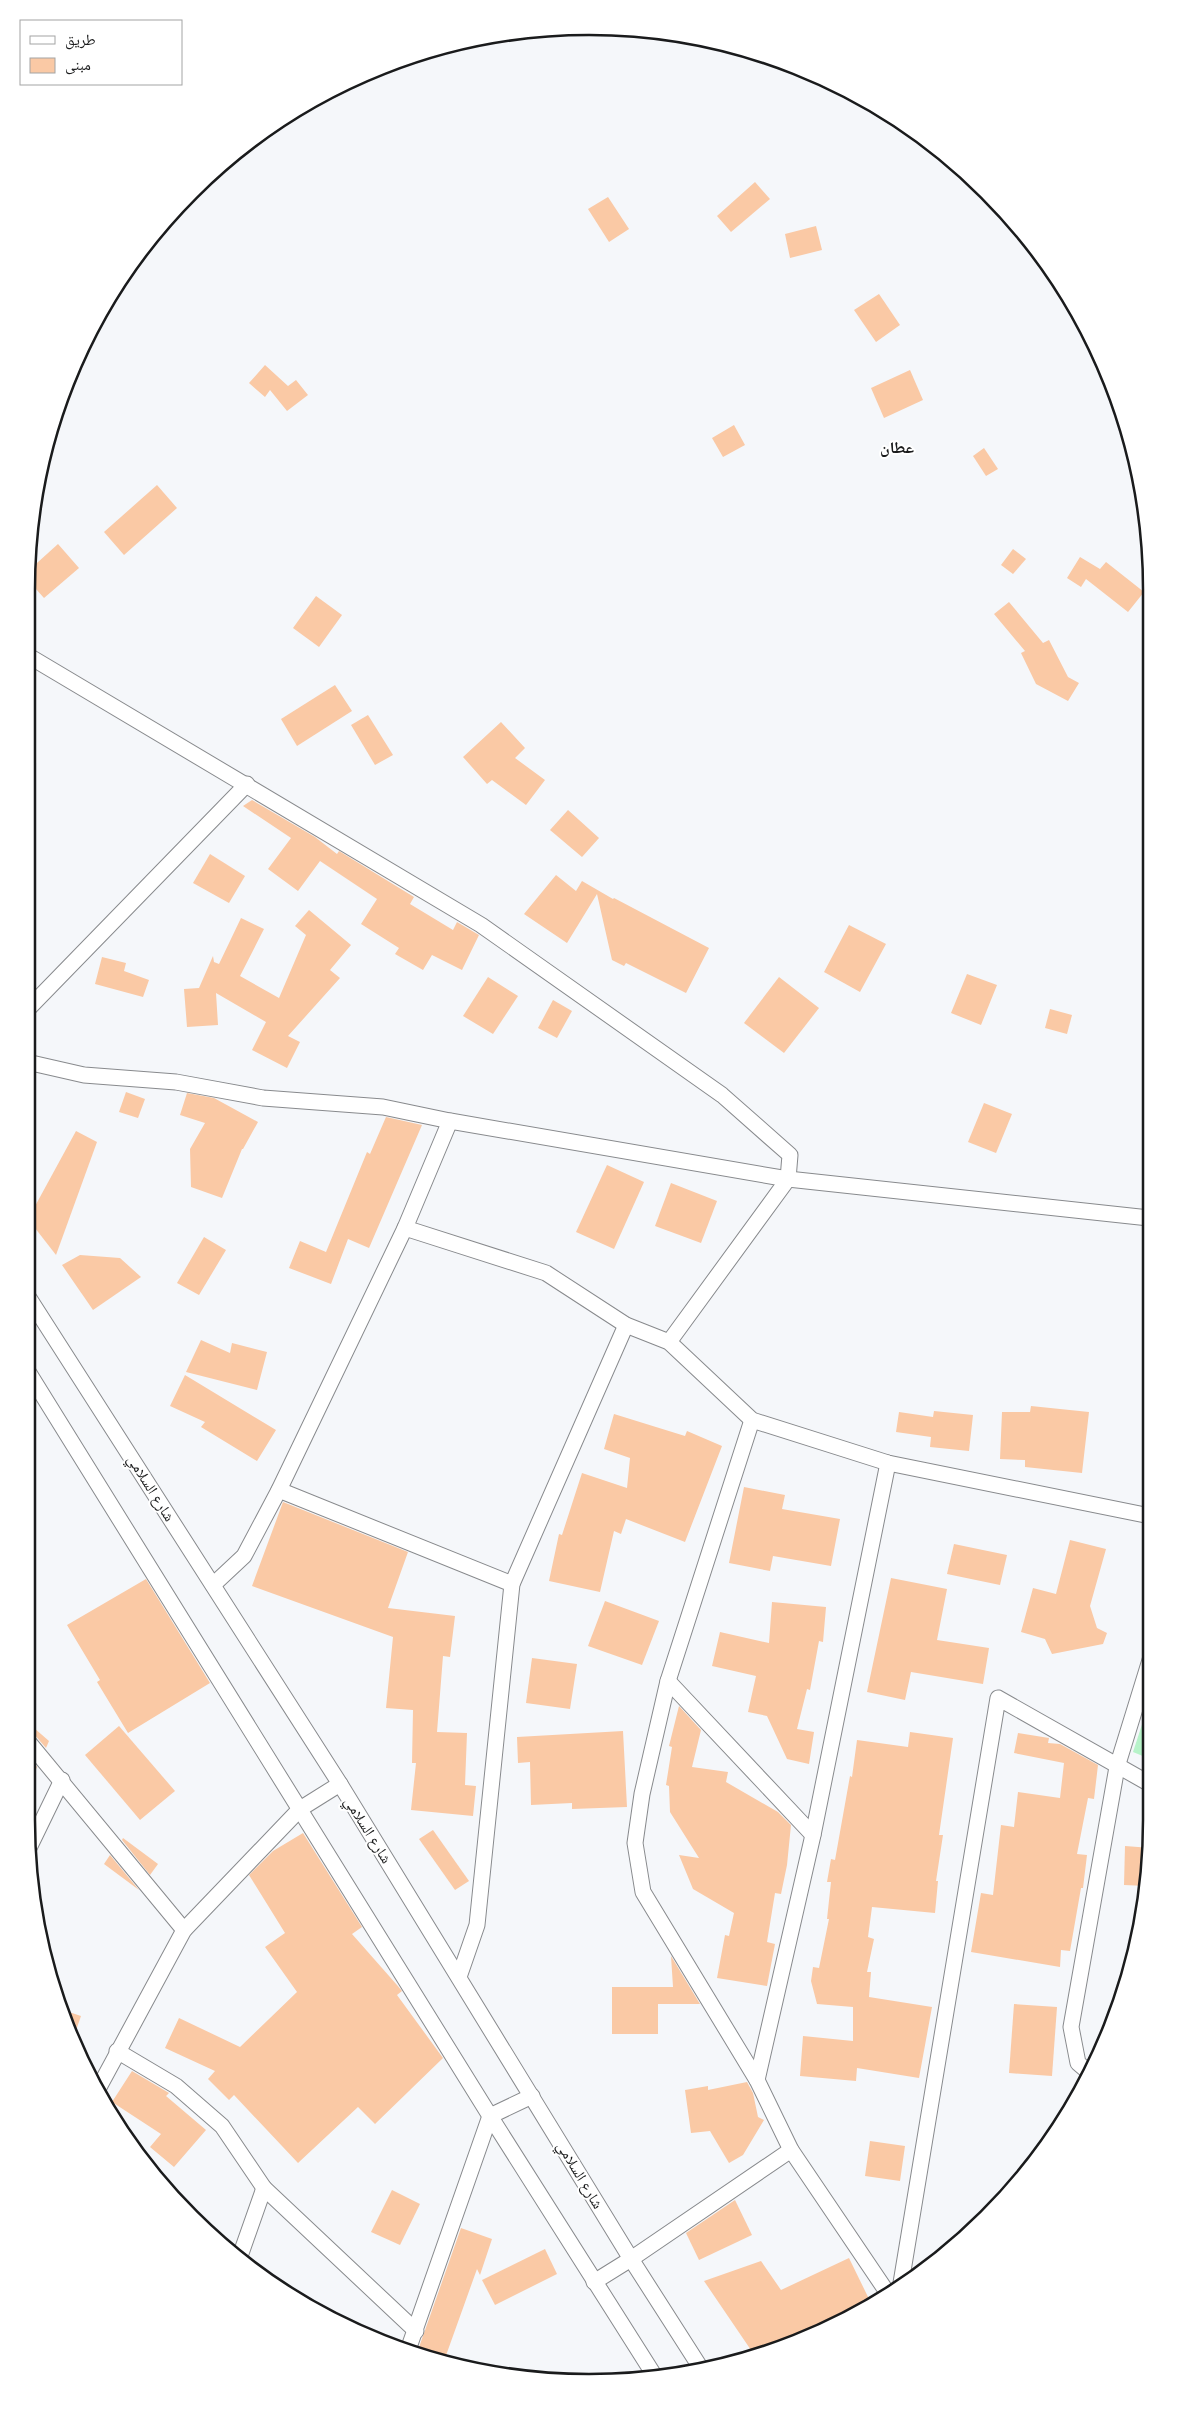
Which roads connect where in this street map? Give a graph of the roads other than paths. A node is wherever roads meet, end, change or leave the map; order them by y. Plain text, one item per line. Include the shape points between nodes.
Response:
1 (35, 660) edge
2 (247, 784) junction
3 (35, 1002) edge
4 (35, 1064) edge
5 (450, 1122) junction
6 (788, 1179) junction
7 (1143, 1217) edge
8 (405, 1228) junction
9 (35, 1312) edge
10 (626, 1325) junction
11 (669, 1342) junction
12 (35, 1383) edge
13 (752, 1420) junction
14 (888, 1463) junction
15 (279, 1490) junction
16 (1143, 1515) edge
17 (512, 1584) junction
18 (213, 1585) junction
19 (668, 1681) junction
20 (1143, 1683) edge
21 (35, 1749) edge
22 (1117, 1767) junction
23 (62, 1780) junction
24 (1143, 1780) edge
25 (340, 1784) junction
26 (300, 1809) junction
27 (35, 1835) edge
28 (812, 1835) junction
29 (184, 1930) junction
30 (459, 1977) junction
31 (116, 2051) junction
32 (1084, 2068) edge
33 (757, 2080) junction
34 (101, 2082) edge
35 (532, 2096) junction
36 (490, 2116) junction
37 (791, 2150) junction
38 (264, 2188) junction
39 (242, 2251) edge
40 (631, 2259) junction
41 (902, 2277) edge
42 (594, 2282) junction
43 (885, 2289) edge
44 (416, 2331) junction
45 (410, 2345) edge
46 (697, 2363) edge
47 (651, 2370) edge

1 - 2 street
2 - 3 street
2 - 6 street via 481,925 722,1095 790,1155
4 - 5 street via 84,1075 176,1082 263,1098 383,1107
5 - 6 street
5 - 8 street
6 - 7 street
6 - 11 street
8 - 10 street via 546,1273
8 - 15 street
9 - 18 street, شارع السلامي
10 - 11 street
10 - 17 street
11 - 13 street
12 - 26 street
13 - 14 street
13 - 19 street
14 - 16 street
14 - 28 street
15 - 17 street
15 - 18 street via 244,1556
17 - 30 street via 477,1925
18 - 25 street, شارع السلامي
19 - 28 street
19 - 33 street via 642,1794 635,1843 643,1892
20 - 22 street
21 - 23 street
22 - 24 street
22 - 32 street via 1071,2028 1078,2063
22 - 41 street via 998,1698
23 - 27 street
23 - 29 street
25 - 26 street
25 - 30 street, شارع السلامي
26 - 29 street
26 - 36 street
28 - 33 street
29 - 31 street
30 - 35 street, شارع السلامي
31 - 34 street
31 - 38 street via 176,2086 222,2126
33 - 37 street
35 - 36 street
35 - 40 street, شارع السلامي
36 - 42 street
36 - 44 street
37 - 40 street
37 - 43 street
38 - 39 street
38 - 44 street
40 - 42 street
40 - 46 street, شارع السلامي
42 - 47 street
44 - 45 street

